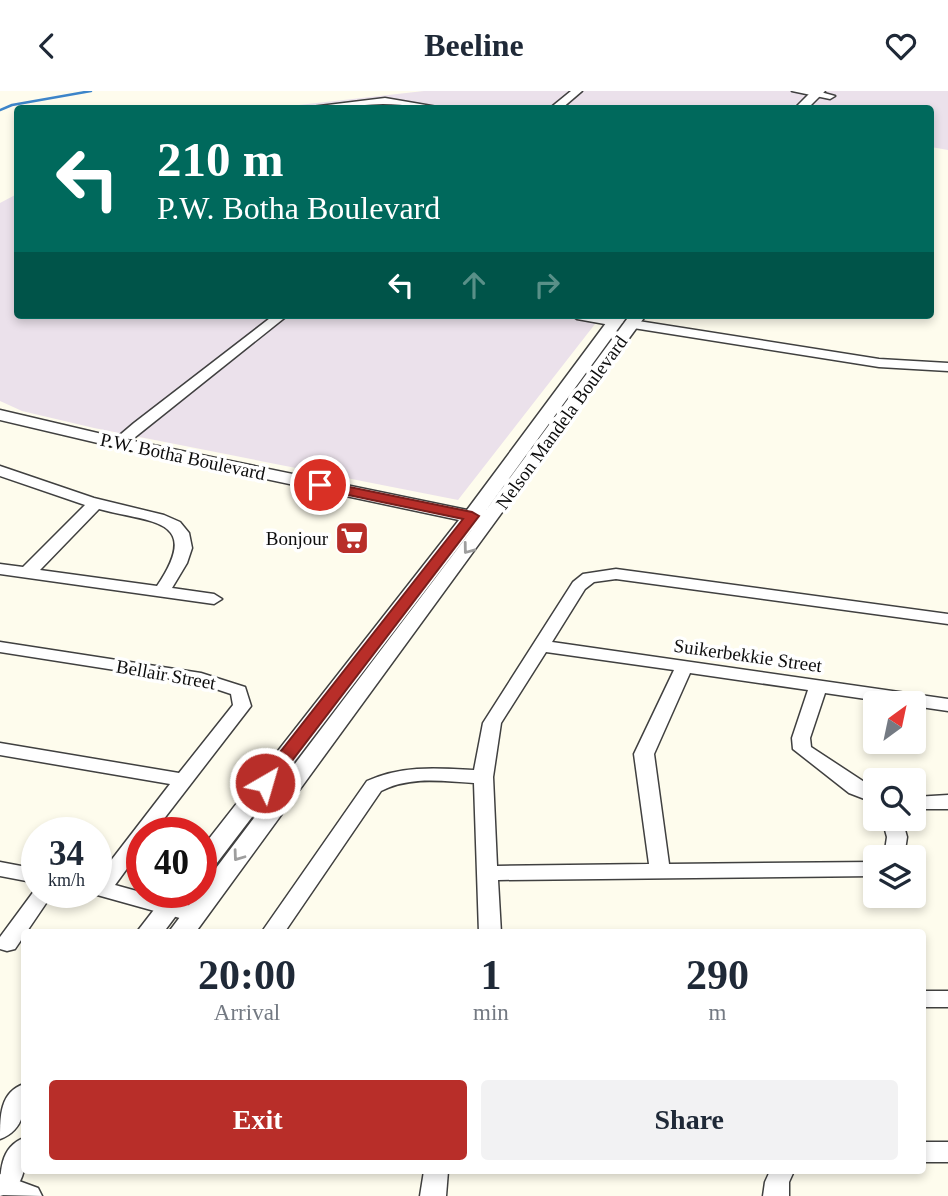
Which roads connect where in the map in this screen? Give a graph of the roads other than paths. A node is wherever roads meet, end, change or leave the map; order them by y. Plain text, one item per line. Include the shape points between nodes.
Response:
1 (577, 91) edge
2 (797, 91) edge
3 (825, 93) edge
4 (334, 105) edge
5 (420, 105) edge
6 (559, 105) edge
7 (806, 105) edge
8 (277, 319) edge
9 (626, 319) edge
10 (948, 367) edge
11 (0, 415) edge
12 (119, 443) junction
13 (0, 471) edge
14 (94, 505) junction
15 (481, 518) junction
16 (0, 569) edge
17 (28, 572) junction
18 (162, 591) junction
19 (214, 599) dead end
20 (948, 619) edge
21 (543, 646) junction
22 (0, 647) edge
23 (684, 667) junction
24 (818, 687) junction
25 (948, 705) edge
26 (324, 723) junction
27 (0, 749) edge
28 (483, 776) junction
29 (182, 780) junction
30 (863, 791) edge
31 (948, 802) edge
32 (926, 803) edge
33 (154, 817) edge
34 (217, 847) edge
35 (126, 853) edge
36 (0, 869) edge
37 (863, 869) edge
38 (660, 870) junction
39 (112, 871) edge
40 (21, 873) edge
41 (489, 873) junction
42 (112, 892) edge
43 (32, 908) edge
44 (181, 911) edge
45 (155, 929) edge
46 (275, 929) edge
47 (490, 929) edge
48 (6, 943) dead end
49 (926, 999) edge
50 (948, 999) edge
51 (21, 1099) edge
52 (0, 1127) edge
53 (926, 1152) edge
54 (948, 1152) edge
55 (21, 1154) edge
56 (436, 1174) edge
57 (781, 1174) edge
58 (0, 1184) edge
59 (29, 1196) edge
60 (433, 1196) edge
61 (776, 1196) edge

1 - 6 street
2 - 3 street
3 - 7 street
4 - 5 street via 369,101
8 - 12 street via 158,407
9 - 10 street via 879,363
9 - 15 street, Nelson Mandela Boulevard
11 - 12 street, P.W. Botha Boulevard
12 - 15 street, P.W. Botha Boulevard
13 - 14 street
14 - 17 street
14 - 18 street via 177,527 183,538 182,558
15 - 26 street, Nelson Mandela Boulevard
16 - 17 street
17 - 18 street
18 - 19 street
20 - 21 street via 603,574 579,586
21 - 23 street, Suikerbekkie Street
21 - 28 street via 492,723
22 - 29 street, Bellair Street via 201,678 239,691 242,706
23 - 24 street, Suikerbekkie Street
23 - 38 street via 644,754
24 - 25 street, Suikerbekkie Street
24 - 30 street via 801,738 802,749
26 - 34 street, Nelson Mandela Boulevard
26 -> 44 street, Nelson Mandela Boulevard
27 - 29 street
28 - 41 street
28 - 46 street via 409,775 373,786
29 - 33 street, Bellair Street
31 - 32 street
35 - 39 street, Bellair Street
36 - 40 street
37 - 38 street
38 - 41 street
41 - 47 street
42 - 44 street
43 - 48 street
44 - 45 street, Nelson Mandela Boulevard
49 - 50 street
51 - 52 street
53 - 54 street
55 - 58 street
56 - 60 street
57 - 61 street
58 - 59 street

